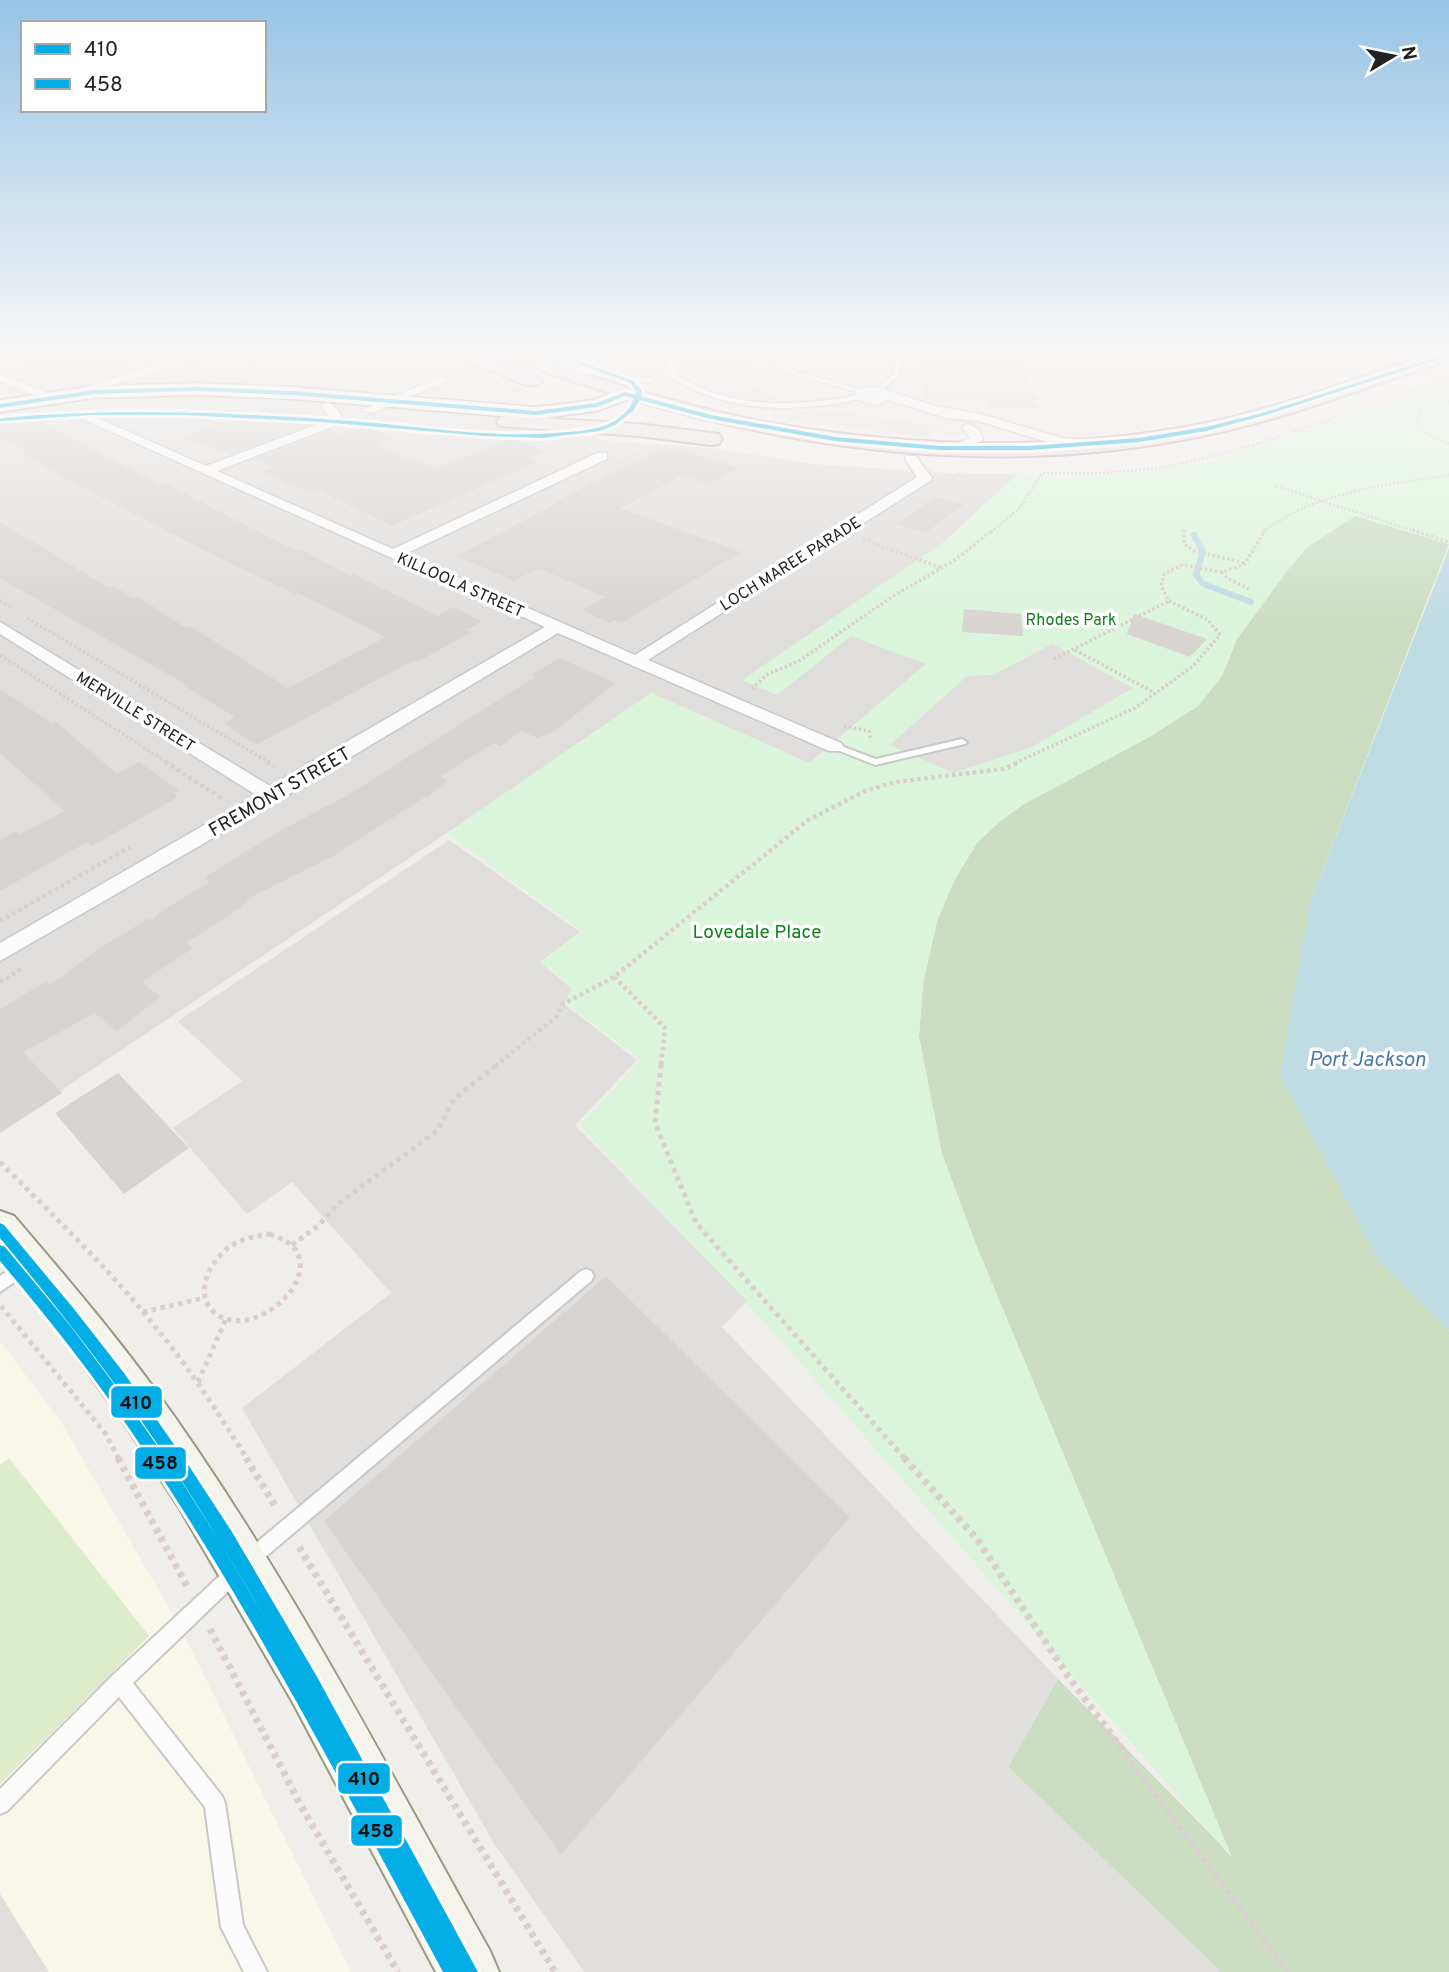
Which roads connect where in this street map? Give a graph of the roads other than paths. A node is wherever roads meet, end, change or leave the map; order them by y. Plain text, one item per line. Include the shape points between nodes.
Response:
1 (148, 445) edge
2 (262, 445) edge
3 (769, 445) edge
4 (772, 445) edge
5 (900, 445) edge
6 (965, 445) edge
7 (1009, 445) edge
8 (1022, 445) edge
9 (1089, 445) edge
10 (1221, 445) edge
11 (777, 446) junction
12 (956, 449) junction
13 (603, 456) dead end
14 (911, 459) junction
15 (1026, 459) junction
16 (206, 471) junction
17 (394, 554) junction
18 (0, 627) edge
19 (557, 627) junction
20 (636, 661) junction
21 (736, 704) joint
22 (962, 742) dead end
23 (835, 747) joint
24 (272, 796) junction
25 (0, 953) edge
26 (0, 1229) edge
27 (15, 1274) edge
28 (586, 1276) dead end
29 (242, 1566) junction
30 (120, 1682) junction
31 (0, 1804) edge
32 (256, 1972) edge
33 (469, 1972) edge

1 - 16 street, KILLOOLA STREET
2 - 16 street
3 - 11 highway
4 - 11 highway
5 - 12 highway
6 - 12 street
7 - 15 street
8 - 15 street
9 - 15 highway
10 - 15 highway via 1157,457 1073,464
11 - 14 highway
12 - 15 highway
13 - 17 street
14 - 15 highway
14 - 20 street, LOCH MAREE PARADE via 925,478
16 - 17 street, KILLOOLA STREET
17 - 19 street, KILLOOLA STREET
18 - 24 street, MERVILLE STREET
19 - 20 street, KILLOOLA STREET
19 - 24 street, FREMONT STREET
20 - 21 street, KILLOOLA STREET
21 - 23 street, KILLOOLA STREET
22 - 23 lane via 875,762
24 - 25 street, FREMONT STREET
26 - 27 street
27 - 29 street via 111,1366
28 - 29 lane
29 - 30 lane
29 - 33 street
30 - 31 lane
30 - 32 lane via 215,1803 232,1927

